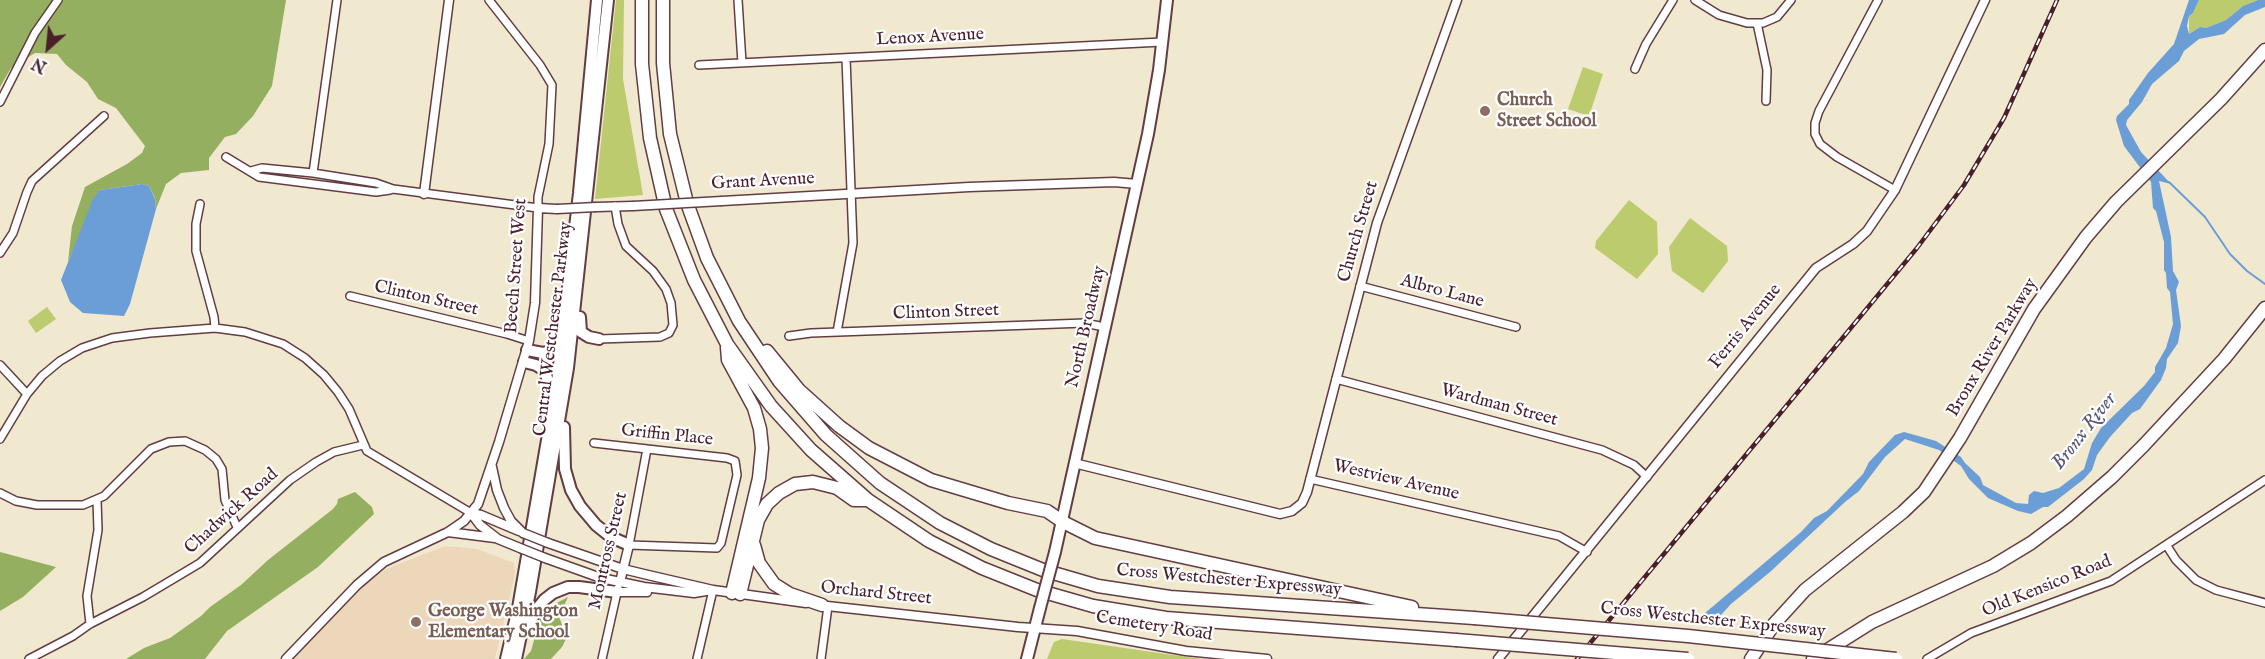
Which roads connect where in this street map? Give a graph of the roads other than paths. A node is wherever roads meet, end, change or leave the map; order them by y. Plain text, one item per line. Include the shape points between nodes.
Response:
1 (58, 0) edge
2 (338, 0) edge
3 (449, 0) edge
4 (489, 0) edge
5 (597, 0) edge
6 (608, 0) edge
7 (642, 0) edge
8 (663, 0) edge
9 (738, 0) edge
10 (1167, 0) edge
11 (1457, 0) edge
12 (1673, 0) edge
13 (1695, 0) edge
14 (1791, 0) edge
15 (1878, 0) edge
16 (1985, 0) edge
17 (1757, 23) junction
18 (1162, 42) junction
19 (2265, 50) edge
20 (846, 58) junction
21 (742, 63) junction
22 (699, 65) dead end
23 (1635, 69) dead end
24 (1766, 101) dead end
25 (0, 102) edge
26 (104, 116) dead end
27 (226, 157) dead end
28 (251, 171) junction
29 (313, 173) junction
30 (1137, 184) junction
31 (393, 189) junction
32 (1895, 190) junction
33 (852, 193) junction
34 (424, 194) junction
35 (200, 204) dead end
36 (615, 206) junction
37 (538, 208) junction
38 (0, 253) edge
39 (575, 267) junction
40 (1360, 286) junction
41 (350, 296) dead end
42 (726, 297) junction
43 (2265, 308) edge
44 (1104, 327) junction
45 (1516, 327) dead end
46 (215, 328) junction
47 (837, 332) junction
48 (789, 336) dead end
49 (599, 339) junction
50 (727, 344) junction
51 (528, 345) junction
52 (524, 362) junction
53 (0, 365) edge
54 (567, 378) junction
55 (1336, 380) junction
56 (27, 394) junction
57 (553, 407) junction
58 (560, 419) junction
59 (0, 439) edge
60 (594, 443) dead end
61 (363, 445) junction
62 (647, 449) junction
63 (1074, 463) junction
64 (492, 465) junction
65 (1647, 477) junction
66 (1310, 479) junction
67 (2265, 480) edge
68 (0, 493) edge
69 (97, 500) junction
70 (868, 500) junction
71 (471, 513) junction
72 (1063, 522) junction
73 (237, 527) junction
74 (756, 528) junction
75 (448, 532) junction
76 (523, 533) junction
77 (498, 538) junction
78 (629, 545) junction
79 (2167, 546) junction
80 (1587, 552) junction
81 (623, 569) junction
82 (618, 587) junction
83 (713, 590) junction
84 (736, 594) junction
85 (2265, 603) edge
86 (825, 605) junction
87 (1469, 617) junction
88 (90, 624) junction
89 (1035, 628) junction
90 (29, 659) edge
91 (286, 659) edge
92 (506, 659) edge
93 (517, 659) edge
94 (602, 659) edge
95 (697, 659) edge
96 (821, 659) edge
97 (1027, 659) edge
98 (1267, 659) edge
99 (1498, 659) edge
100 (1688, 659) edge
101 (1751, 659) edge
102 (1813, 659) edge
103 (1896, 659) edge
104 (1928, 659) edge

1 - 25 street via 35,33
2 - 29 street
3 - 34 street
4 - 37 street, Beech Street West via 552,86 549,144
5 - 39 main road, Central Westchester Parkway
6 - 39 main road, Central Westchester Parkway
7 - 50 highway via 644,94 659,182 681,252
8 - 42 highway, Cross Westchester Expressway via 664,85 673,149 696,231
9 - 21 street
10 - 18 main road, North Broadway
11 - 40 street, Church Street via 1384,202
12 - 23 street
13 - 17 street via 1719,15
14 - 17 street via 1777,17
15 - 32 street via 1819,111 1815,134 1820,144 1837,157
16 - 32 street, Ferris Avenue
17 - 24 street via 1767,70
18 - 20 street, Lenox Avenue
18 - 30 main road, North Broadway
19 - 101 highway, Bronx River Parkway via 2096,225 2042,296 1937,474 1909,507 1805,590 1774,624
20 - 21 street, Lenox Avenue
20 - 33 street
21 - 22 street, Lenox Avenue
26 - 38 street via 32,181 13,233
27 - 28 street, Grant Avenue
28 - 29 street, Grant Avenue via 262,168
28 - 31 street, Grant Avenue via 260,177 376,192
29 - 31 street, Grant Avenue
30 - 33 street, Grant Avenue via 1102,182
30 - 44 main road, North Broadway
31 - 34 street, Grant Avenue
32 - 65 street, Ferris Avenue via 1861,237 1816,268
33 - 36 street, Grant Avenue, bridge
33 - 47 street via 853,243
34 - 37 street, Grant Avenue
35 - 46 street via 196,251
36 - 37 street, Grant Avenue, bridge
36 - 49 street via 626,246 666,289 674,325 660,337
37 - 51 street, Beech Street West via 535,303
39 - 49 main road via 580,329 586,336
39 - 51 main road via 555,345 543,353
39 - 54 main road, Central Westchester Parkway
39 - 57 main road, Central Westchester Parkway
40 - 45 street, Albro Lane
40 - 55 street, Church Street
41 - 51 street, Clinton Street
42 - 72 highway via 798,390 869,448 931,480 1047,511
42 - 87 highway, Cross Westchester Expressway via 779,381 842,450 915,507 997,552 1064,577 1140,594
43 - 102 highway via 2224,359 2133,456 2061,521 1993,566 1885,616
44 - 47 street, Clinton Street via 1085,324
44 - 63 main road, North Broadway
46 - 56 street via 97,342 60,361
46 - 61 street via 267,338 305,358 338,392
47 - 48 street, Clinton Street
49 - 54 main road via 578,346
50 - 70 highway via 791,429
50 - 84 highway via 728,360 756,414 762,448
51 - 52 street, Beech Street West
52 - 57 main road via 544,370
52 - 64 street, Beech Street West
53 - 56 street
54 - 58 main road, Central Westchester Parkway
55 - 65 street, Wardman Street via 1602,450 1634,465
55 - 66 street, Church Street
56 - 59 street
57 - 92 main road, Central Westchester Parkway
58 - 78 main road via 565,430 565,469 580,506 611,537
58 - 93 main road, Central Westchester Parkway
60 - 62 street, Griffin Place
61 - 71 street via 372,455
61 - 73 street, Chadwick Road via 334,452 316,462
62 - 78 street, Montross Street
62 - 78 street, Griffin Place via 728,458 735,461 737,475 717,548
63 - 66 street, Westview Avenue via 1280,514 1302,503
63 - 72 main road, North Broadway
64 - 71 street, Beech Street West via 482,496
64 - 76 street via 504,508
65 - 80 street, Ferris Avenue
66 - 80 street, Westview Avenue via 1559,536
67 - 79 street, Old Kensico Road
68 - 69 street via 37,505 83,506
69 - 73 street via 151,449 185,441 216,459 222,469 225,500
69 - 88 street via 98,530 87,596
70 - 74 highway via 854,500 821,483 795,484 767,504
70 - 100 highway, bridge via 916,533 975,565 1037,590 1094,606 1175,619
71 - 75 street
71 - 76 street, Orchard Street
71 - 77 street
72 - 87 highway via 1095,538
72 - 89 main road, North Broadway, bridge
73 - 88 street, Chadwick Road via 200,563
74 - 84 highway
74 - 86 highway via 754,546 767,578 782,590
75 - 77 street
75 - 91 street via 384,562
76 - 81 street, Orchard Street, bridge
77 - 82 street, bridge
78 - 81 street, Montross Street
79 - 85 street via 2196,580 2216,590
79 - 104 street, Old Kensico Road via 2111,581 1971,633
80 - 99 street, Ferris Avenue
81 - 82 street, Montross Street
81 - 83 street, Orchard Street
82 - 83 street, Orchard Street via 701,593
82 - 93 main road via 568,587 553,593 533,614
82 - 94 street, Montross Street
83 - 84 street, Orchard Street
83 - 95 street
84 - 86 street, Orchard Street
86 - 89 street, Orchard Street
86 - 96 street
87 - 103 highway, Cross Westchester Expressway, bridge
88 - 90 street, Chadwick Road
89 - 97 main road, North Broadway
89 - 98 street, Cemetery Road

